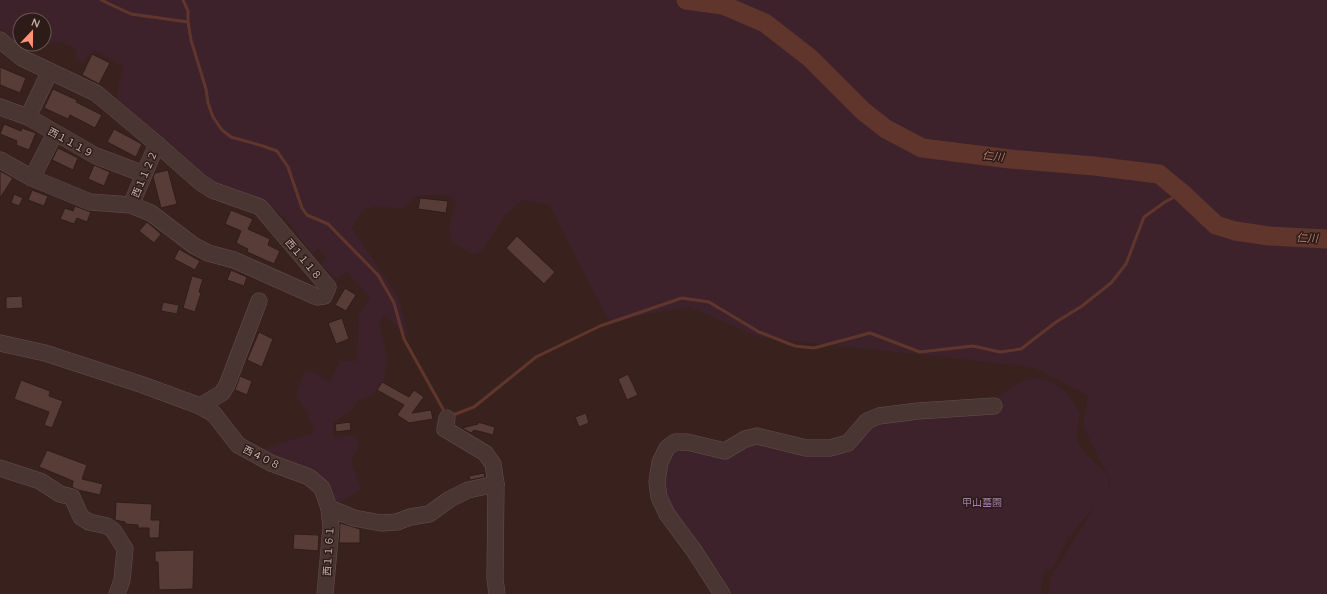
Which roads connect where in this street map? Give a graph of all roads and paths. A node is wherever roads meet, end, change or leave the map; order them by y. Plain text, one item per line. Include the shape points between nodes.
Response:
1 (0, 40) edge
2 (50, 71) junction
3 (0, 106) edge
4 (28, 117) junction
5 (55, 133) junction
6 (157, 144) junction
7 (0, 160) edge
8 (144, 174) junction
9 (32, 178) junction
10 (131, 205) junction
11 (259, 301) dead end
12 (0, 343) edge
13 (200, 406) junction
14 (994, 406) dead end
15 (447, 418) dead end
16 (0, 468) edge
17 (496, 484) junction
18 (329, 508) junction
19 (117, 594) edge
20 (325, 594) edge
21 (497, 594) edge
22 (722, 594) edge

1 - 2 street, 西１１１８ via 22,58
2 - 4 street
2 - 6 street, 西１１１８ via 96,93
3 - 4 street, 西１１１９
4 - 5 street, 西１１１９
5 - 8 street, 西１１１９ via 96,156
5 - 9 street
6 - 8 street, 西１１２２
6 - 10 street, 西１１１８ via 212,190 260,207 328,287 324,296 317,298 234,260 208,253 193,245 151,213
7 - 9 street, 西１１１８
8 - 10 street, 西１１２２
9 - 10 street, 西１１１８ via 90,202
11 - 13 street via 222,393
12 - 13 street, 西４０８ via 45,353
13 - 18 street, 西４０８ via 214,414 238,445 271,463 309,477 322,488
14 - 22 street via 879,416 867,421 848,443 830,448 806,448 757,436 745,439 725,451 687,442 675,442 667,448 660,462 657,482 659,497 667,514
15 - 17 street via 445,429 485,453 493,464
16 - 19 street via 40,481 60,494 72,497 81,518 112,530 125,549 122,580
17 - 18 street via 468,490 429,514 397,522 381,523 354,518
17 - 21 street via 494,579
18 - 20 street, 西１１６１ via 331,527

